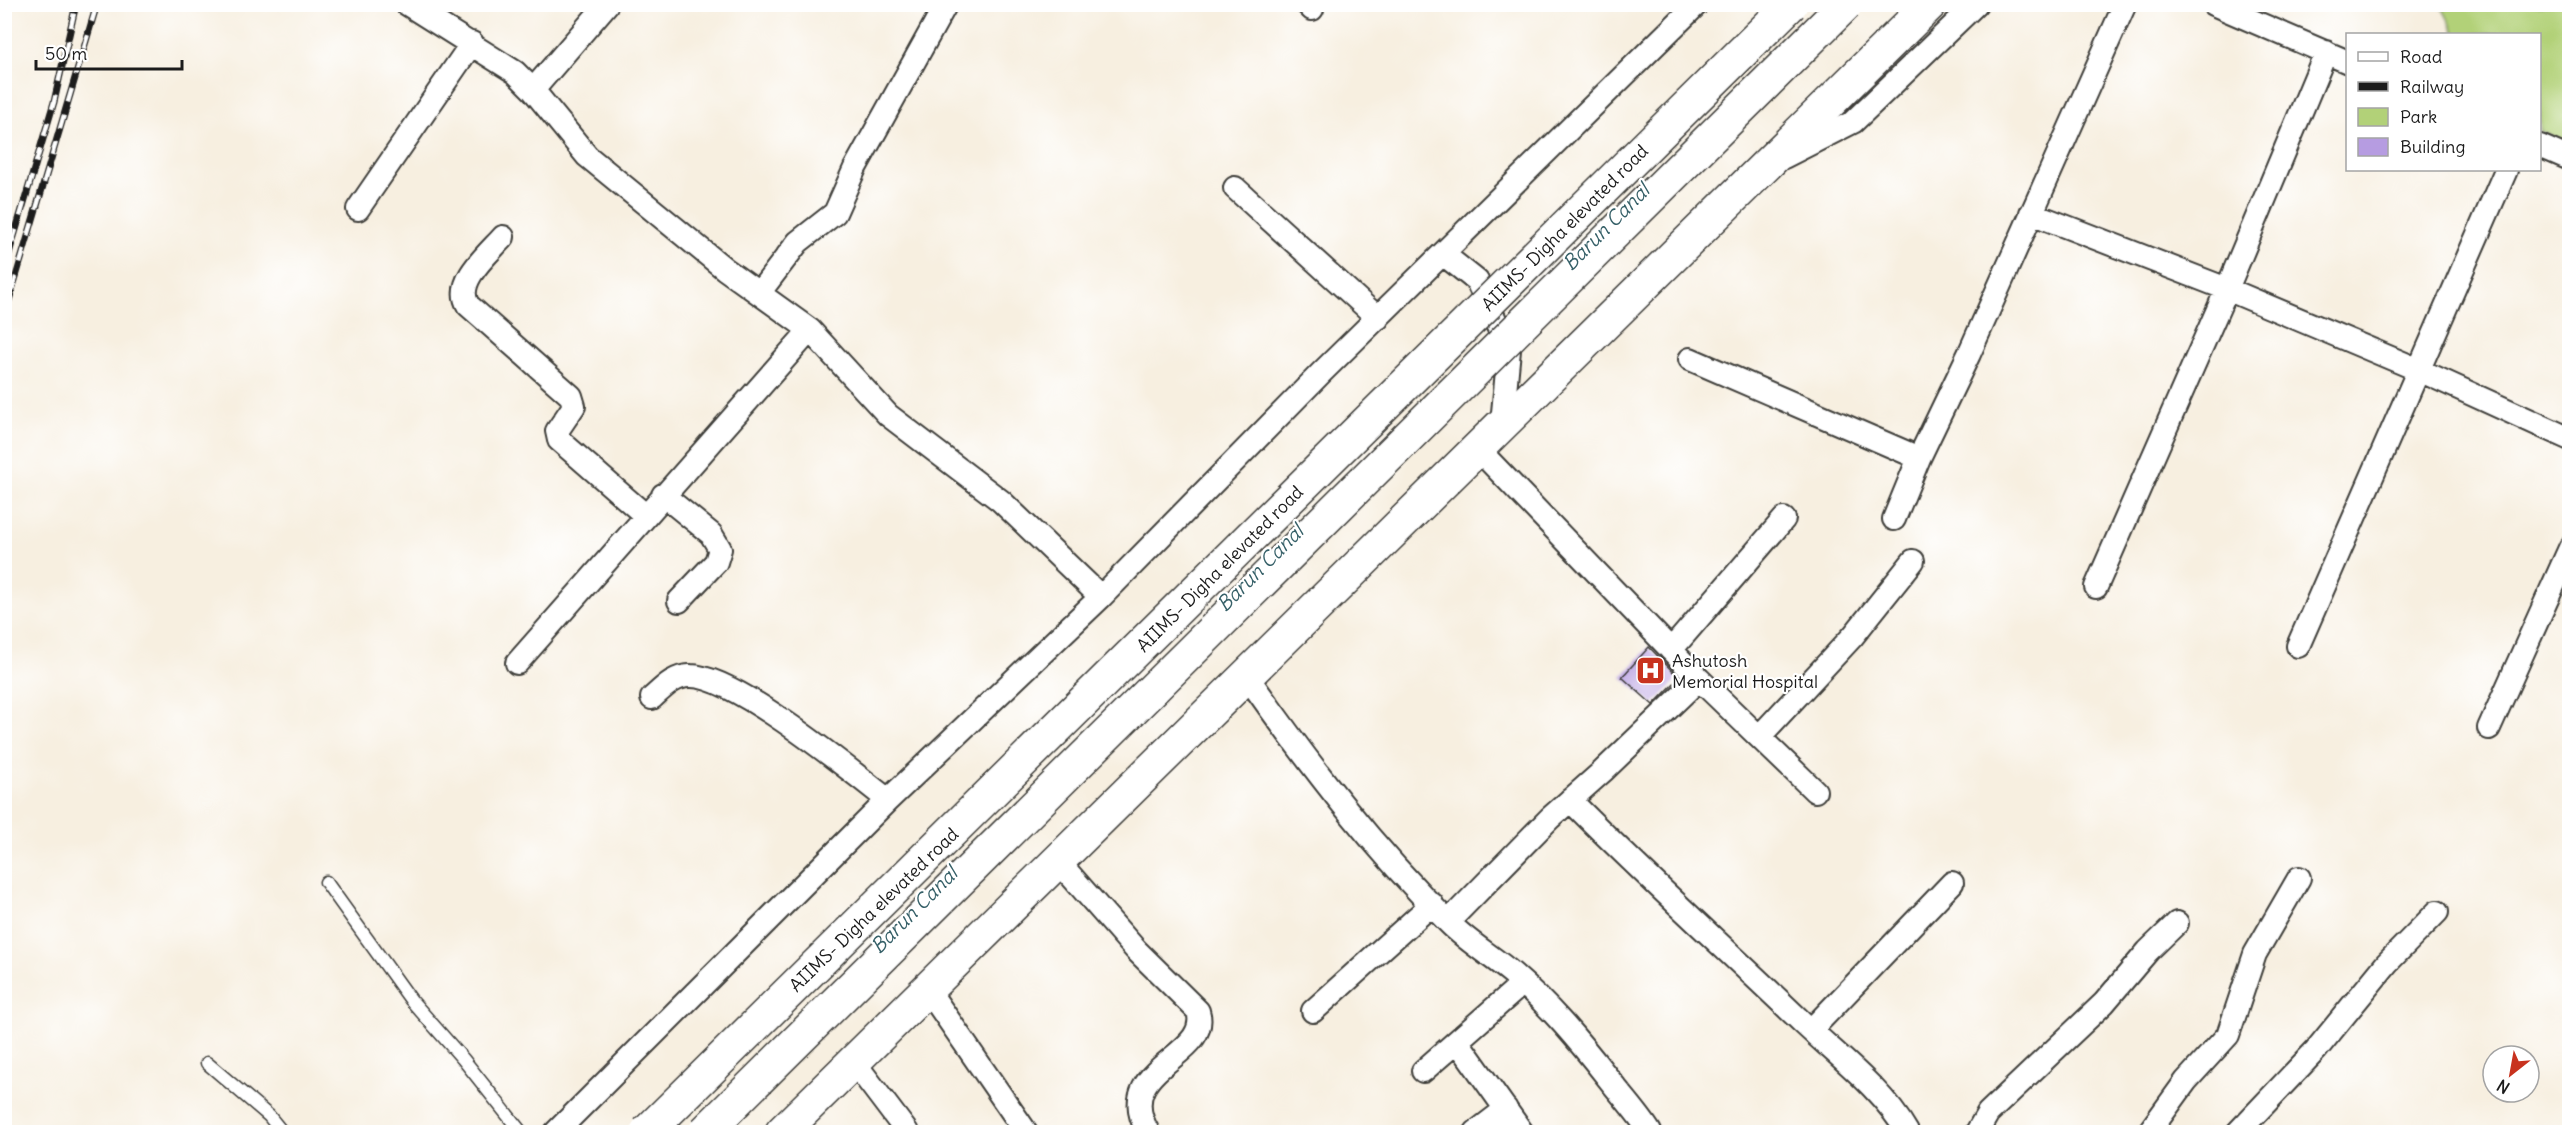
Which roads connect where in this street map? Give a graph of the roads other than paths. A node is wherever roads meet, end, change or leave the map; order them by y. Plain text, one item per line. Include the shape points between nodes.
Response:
1 (407, 4) edge
2 (607, 4) edge
3 (946, 4) edge
4 (1696, 4) edge
5 (1791, 4) edge
6 (1846, 4) edge
7 (1930, 4) edge
8 (1976, 4) edge
9 (2125, 4) edge
10 (2213, 4) edge
11 (472, 43) junction
12 (2326, 52) junction
13 (2346, 61) edge
14 (533, 90) junction
15 (2541, 146) edge
16 (2570, 159) edge
17 (1762, 168) junction
18 (2506, 171) edge
19 (1235, 188) dead end
20 (358, 209) dead end
21 (2031, 213) junction
22 (503, 237) dead end
23 (1443, 254) junction
24 (2227, 289) junction
25 (759, 294) junction
26 (1378, 318) junction
27 (810, 330) junction
28 (1690, 359) dead end
29 (2419, 370) junction
30 (1502, 423) junction
31 (2570, 439) edge
32 (1477, 448) junction
33 (1919, 458) junction
34 (663, 495) junction
35 (646, 516) junction
36 (1784, 519) dead end
37 (1894, 519) dead end
38 (2570, 548) edge
39 (1913, 561) dead end
40 (2096, 587) dead end
41 (1101, 597) junction
42 (679, 602) dead end
43 (2298, 646) dead end
44 (1671, 650) junction
45 (517, 663) dead end
46 (1247, 676) junction
47 (1699, 679) junction
48 (652, 698) dead end
49 (2489, 728) dead end
50 (1759, 737) junction
51 (1815, 791) dead end
52 (888, 800) junction
53 (1570, 800) junction
54 (1058, 861) junction
55 (2299, 878) dead end
56 (326, 882) dead end
57 (1952, 883) dead end
58 (1432, 904) junction
59 (2437, 912) dead end
60 (1448, 922) junction
61 (2177, 923) dead end
62 (1523, 983) junction
63 (928, 990) junction
64 (1313, 1011) dead end
65 (1812, 1030) junction
66 (1458, 1042) junction
67 (854, 1062) junction
68 (207, 1063) dead end
69 (1423, 1071) dead end
70 (1506, 1109) junction
71 (282, 1132) edge
72 (521, 1132) edge
73 (556, 1132) edge
74 (647, 1132) edge
75 (705, 1132) edge
76 (782, 1132) edge
77 (907, 1132) edge
78 (1026, 1132) edge
79 (1149, 1132) edge
80 (1476, 1132) edge
81 (1522, 1132) edge
82 (1650, 1132) edge
83 (1907, 1132) edge
84 (1977, 1132) edge
85 (2149, 1132) edge
86 (2238, 1132) edge

1 - 11 street
2 - 14 street
3 - 25 street via 855,168 835,213 798,242
4 - 23 street
5 - 74 main road, AIIMS- Digha elevated road, bridge
6 - 75 main road, bridge
7 - 17 main road
8 - 17 street via 1853,122
9 - 21 street
10 - 12 street
11 - 14 street
11 - 20 street
12 - 13 street
12 - 24 street
14 - 25 street via 587,156
15 - 16 street
17 - 30 main road
18 - 29 street
19 - 26 street
21 - 24 street
21 - 33 street
22 - 35 street via 470,276 463,297 571,396 574,406 557,430 559,440
23 - 26 street
23 - 30 street, bridge via 1477,281 1509,350
24 - 29 street
24 - 40 street
25 - 27 street
26 - 41 street
27 - 34 street
27 - 41 street via 888,415 1001,501
28 - 33 street
29 - 31 street
29 - 43 street
30 - 32 main road
32 - 44 street
32 - 46 main road
33 - 37 street
34 - 35 street
34 - 42 street via 711,534 720,549 716,562
35 - 45 street
36 - 44 street
38 - 49 street
39 - 50 street via 1853,636
41 - 52 street
44 - 47 street
46 - 54 main road
46 - 58 street via 1359,827
47 - 50 street
47 - 53 street
48 - 52 street via 682,676 703,677 718,683 781,720
50 - 51 street
52 - 73 street
53 - 60 street
53 - 65 street via 1638,869
54 - 63 main road
54 - 79 street via 1136,950 1198,1011 1198,1029 1192,1039 1144,1086 1139,1107
55 - 85 street via 2255,954 2228,1035
56 - 72 lane via 405,992
57 - 65 street
58 - 60 street
58 - 64 street
59 - 86 street
60 - 62 street
61 - 84 street via 2104,1004 1988,1113
62 - 66 street
62 - 82 street via 1573,1034
63 - 67 main road
63 - 78 street
65 - 83 street via 1872,1089
66 - 69 street
66 - 70 street
67 - 76 main road
67 - 77 street
68 - 71 lane
70 - 80 street
70 - 81 street

